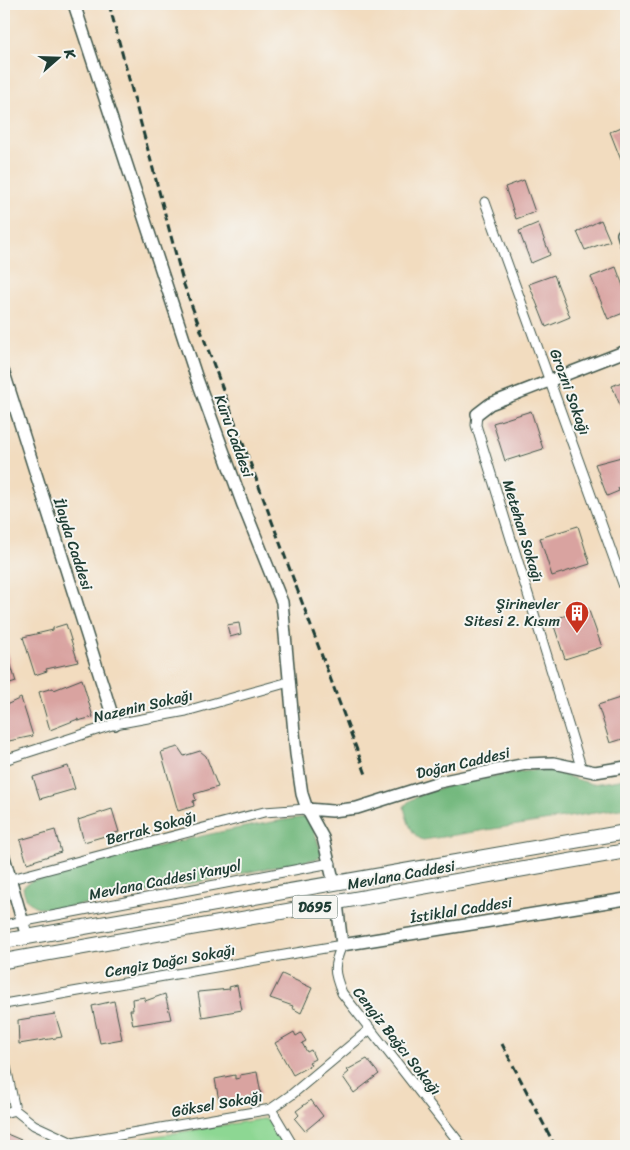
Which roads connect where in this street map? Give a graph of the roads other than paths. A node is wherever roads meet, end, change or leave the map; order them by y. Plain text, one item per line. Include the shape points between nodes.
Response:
1 (74, 4) edge
2 (485, 202) dead end
3 (626, 351) edge
4 (4, 373) edge
5 (552, 381) junction
6 (477, 414) joint
7 (624, 581) edge
8 (626, 592) edge
9 (289, 682) junction
10 (115, 724) junction
11 (4, 760) edge
12 (626, 767) edge
13 (582, 770) junction
14 (307, 809) junction
15 (626, 832) edge
16 (626, 851) edge
17 (4, 857) edge
18 (331, 863) junction
19 (7, 881) edge
20 (334, 883) junction
21 (626, 899) edge
22 (337, 903) junction
23 (23, 921) junction
24 (4, 925) edge
25 (27, 937) junction
26 (4, 941) edge
27 (342, 945) junction
28 (4, 961) edge
29 (4, 1004) edge
30 (369, 1030) junction
31 (4, 1057) edge
32 (271, 1109) junction
33 (15, 1110) junction
34 (4, 1113) edge
35 (76, 1145) edge
36 (293, 1146) edge
37 (462, 1146) edge

1 - 9 street, Kuru Caddesi via 201,388 282,602
2 - 5 street, Grozni Sokağı
3 - 5 street
4 - 10 street, İlayda Caddesi
5 - 6 street via 490,404
5 - 7 street, Grozni Sokağı
6 - 13 street, Metehan Sokağı via 476,425
7 - 8 street, Grozni Sokağı
9 - 10 street, Nazenin Sokağı via 186,711
9 - 14 street, Kuru Caddesi via 300,780
10 - 11 street, Nazenin Sokağı
12 - 13 street, Doğan Caddesi via 595,772
13 - 14 street, Doğan Caddesi via 553,763 526,764 447,780 356,808 332,811
14 - 18 street, Kuru Caddesi via 323,838
14 - 19 street, Berrak Sokağı via 257,814
15 - 20 main road, Mevlana Caddesi / D695
16 - 22 main road, Mevlana Caddesi / D695
17 - 19 street
18 - 20 street, Kuru Caddesi
18 - 23 street, Mevlana Caddesi Yanyol
19 - 23 street
20 - 25 main road, Mevlana Caddesi / D695
21 - 27 street, İstiklal Caddesi
22 - 27 street
22 - 28 main road, Mevlana Caddesi / D695
23 - 24 street, Mevlana Caddesi Yanyol
23 - 25 street
25 - 26 main road, Mevlana Caddesi / D695
27 - 29 street, Cengiz Dağcı Sokağı
27 - 30 street, Cengiz Bağcı Sokağı via 334,964 335,977 342,993
30 - 32 street, Göksel Sokağı
30 - 37 street, Cengiz Bağcı Sokağı
31 - 33 street
32 - 35 street, Göksel Sokağı
32 - 36 street
33 - 34 street
33 - 35 street via 34,1125

